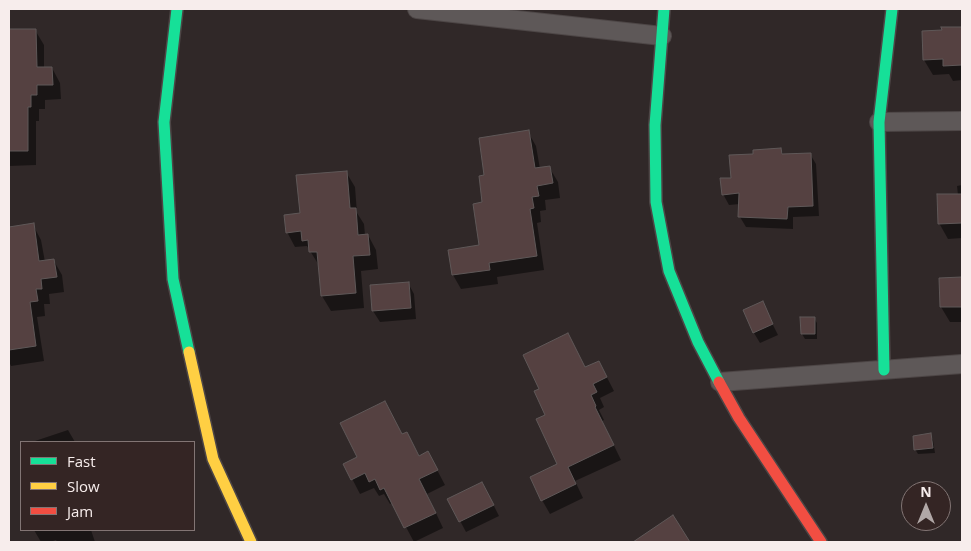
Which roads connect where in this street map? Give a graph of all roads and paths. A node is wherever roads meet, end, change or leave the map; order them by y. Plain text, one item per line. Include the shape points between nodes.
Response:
1 (177, 9) edge
2 (417, 9) edge
3 (664, 9) edge
4 (892, 9) edge
5 (662, 36) junction
6 (962, 121) edge
7 (879, 122) junction
8 (962, 364) edge
9 (884, 370) junction
10 (720, 382) junction
11 (251, 542) edge
12 (820, 542) edge

1 - 11 street via 164,122 173,280 213,459
2 - 5 street
3 - 5 street
4 - 7 street
5 - 10 street via 655,125 656,202 669,271 698,342
6 - 7 street
7 - 9 street
8 - 9 street
9 - 10 street
10 - 12 street via 739,418

